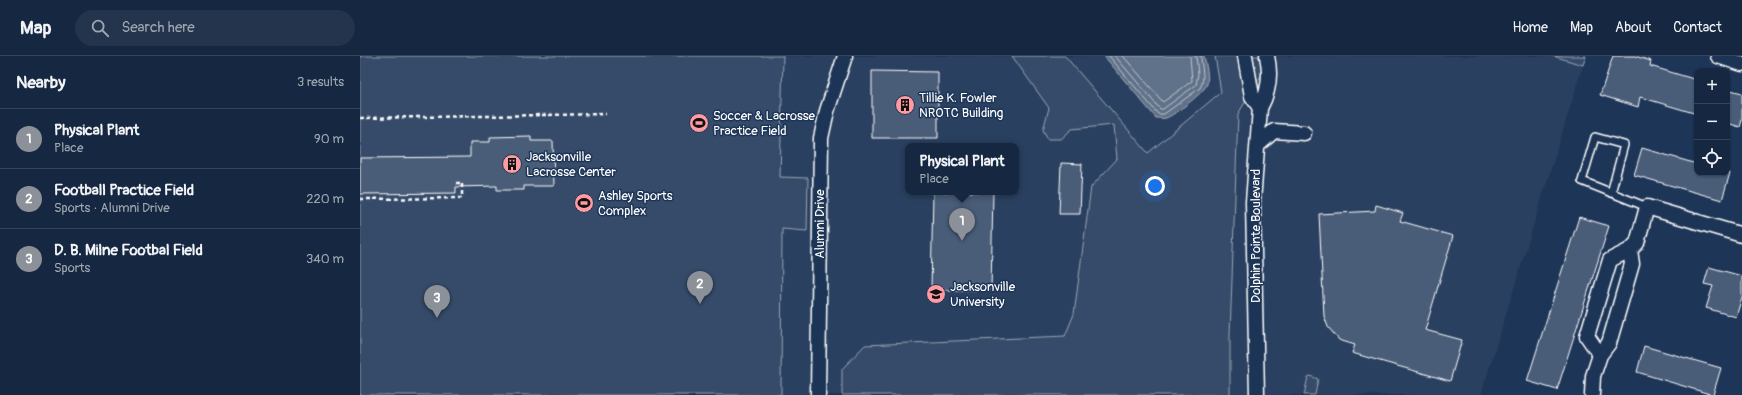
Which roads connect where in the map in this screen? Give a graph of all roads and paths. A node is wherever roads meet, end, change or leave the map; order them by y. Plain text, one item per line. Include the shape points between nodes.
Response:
1 (845, 56) edge
2 (1244, 56) edge
3 (1267, 56) edge
4 (1718, 56) edge
5 (1742, 64) edge
6 (1260, 108) junction
7 (606, 114) dead end
8 (360, 118) edge
9 (1304, 134) dead end
10 (1258, 145) junction
11 (456, 183) dead end
12 (1611, 193) junction
13 (360, 199) edge
14 (1647, 207) junction
15 (1742, 236) edge
16 (1630, 250) junction
17 (1600, 355) junction
18 (818, 395) edge
19 (1256, 395) edge
20 (1592, 395) edge

1 - 18 street, Alumni Drive via 821,138
2 - 6 street via 1252,96
3 - 6 street via 1268,85
4 - 5 street
6 - 10 street, Dolphin Pointe Boulevard
7 - 8 path
9 - 10 street via 1274,131
10 - 19 street, Dolphin Pointe Boulevard via 1253,202
11 - 13 path via 462,183 462,198
12 - 12 lane via 1582,181 1595,137 1624,145
12 - 14 lane
14 - 15 street
14 - 16 street via 1637,243
16 - 17 street via 1632,264 1609,342
16 - 17 street via 1610,260 1586,336
17 - 20 street via 1593,376

